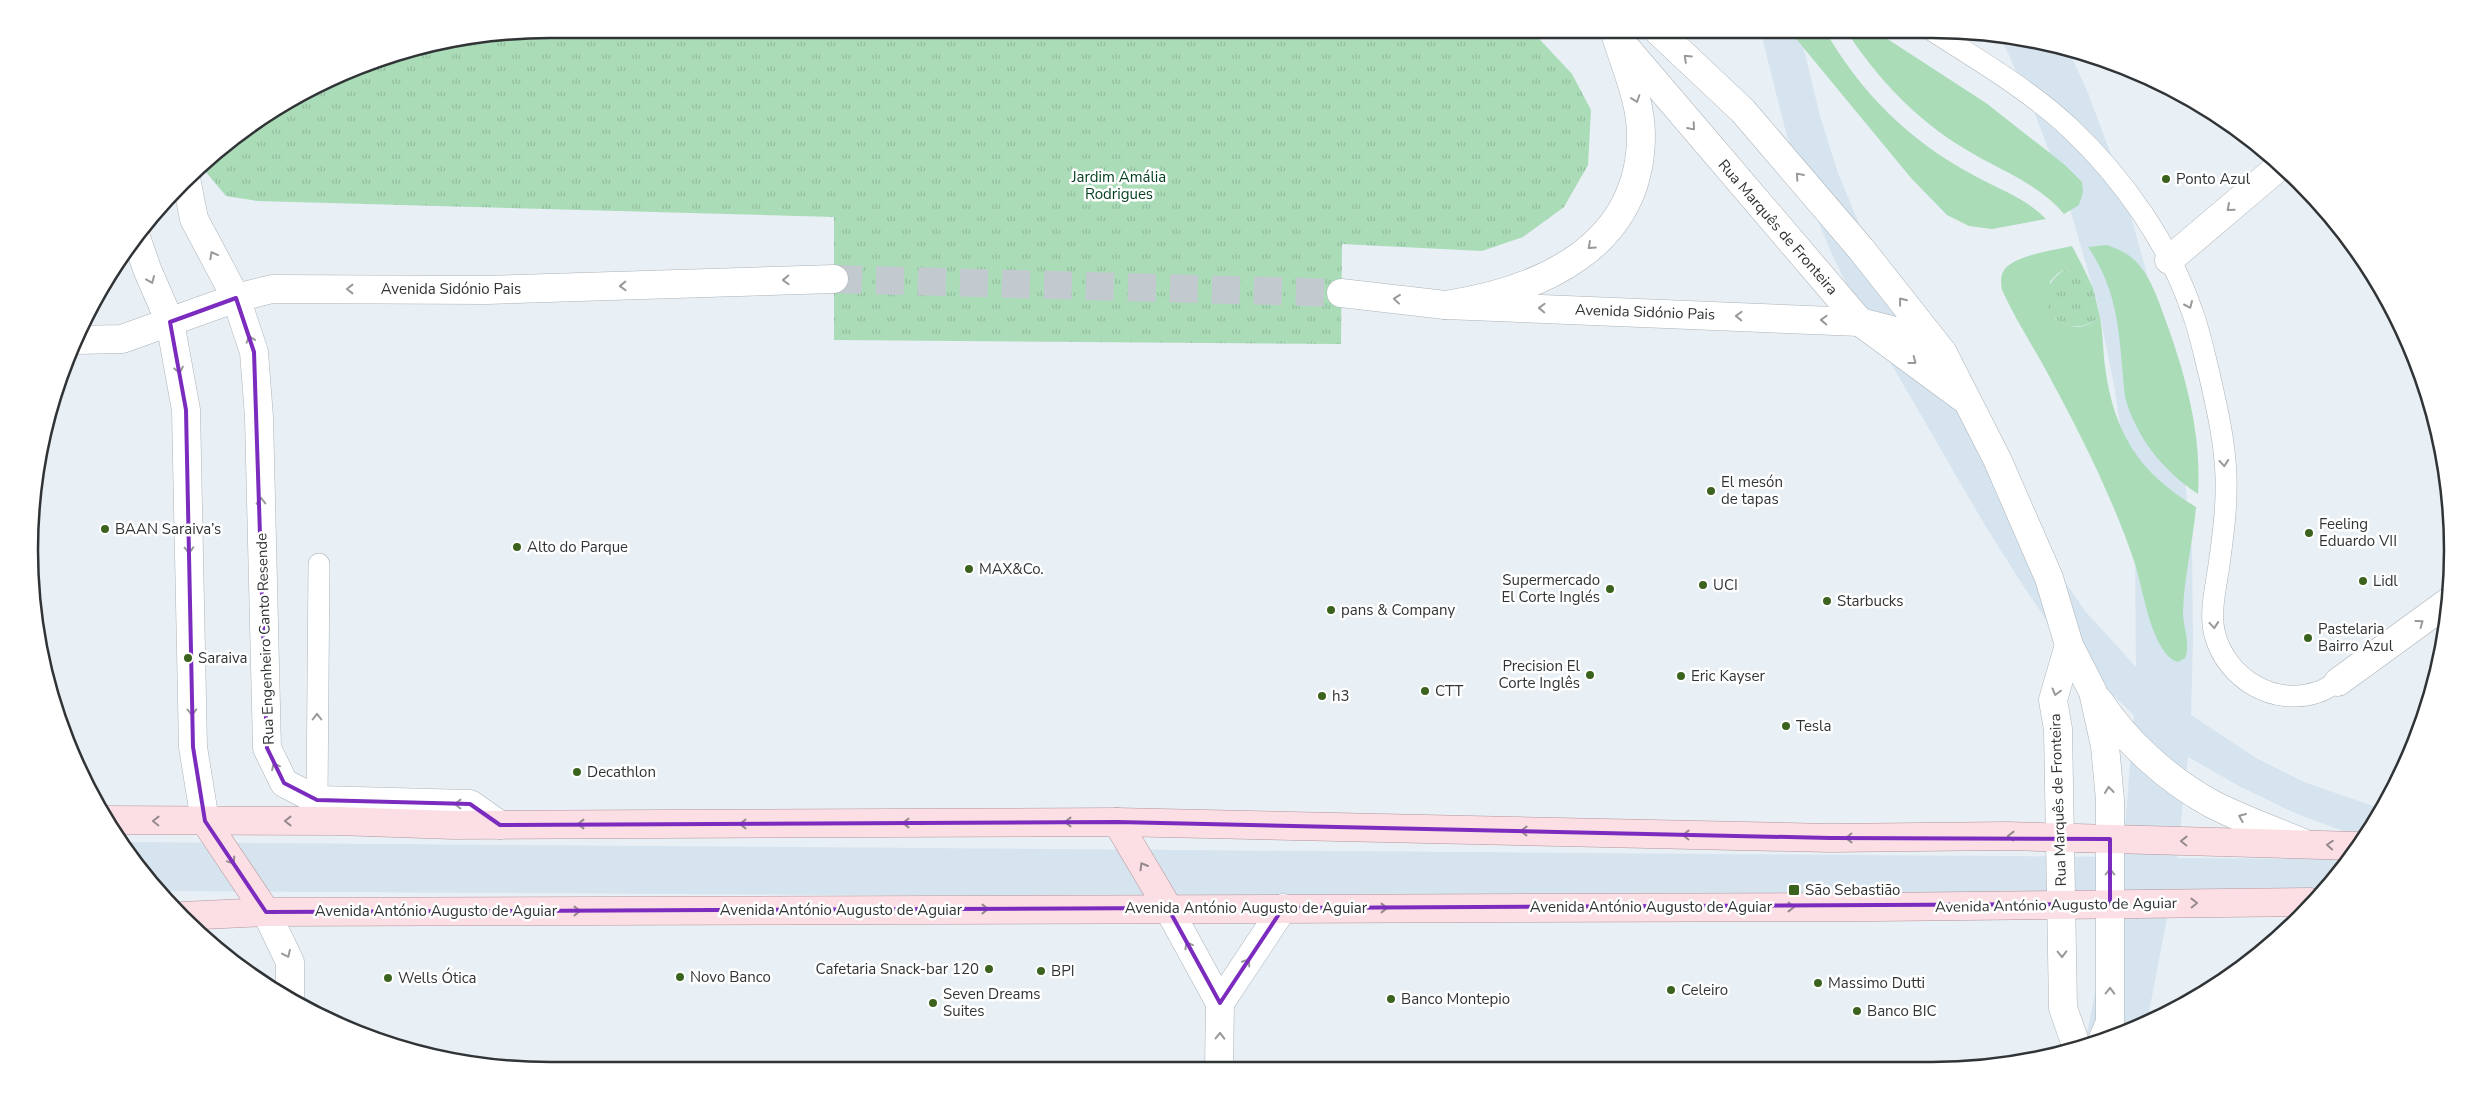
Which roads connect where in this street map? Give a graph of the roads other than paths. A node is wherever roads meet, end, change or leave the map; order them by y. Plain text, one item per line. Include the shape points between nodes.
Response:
1 (1617, 38) edge
2 (1620, 38) edge
3 (1666, 38) edge
4 (1944, 38) edge
5 (2275, 170) edge
6 (188, 186) edge
7 (139, 244) edge
8 (2169, 260) junction
9 (834, 279) tunnel mouth
10 (1341, 293) tunnel mouth
11 (236, 298) junction
12 (1445, 305) junction
13 (170, 322) junction
14 (1860, 322) junction
15 (82, 340) edge
16 (1943, 353) junction
17 (1966, 401) junction
18 (318, 564) dead end
19 (2441, 607) edge
20 (2069, 645) junction
21 (2338, 682) joint
22 (2092, 692) junction
23 (317, 800) junction
24 (115, 820) edge
25 (205, 821) junction
26 (1117, 822) junction
27 (500, 825) junction
28 (2060, 838) junction
29 (2110, 839) junction
30 (2303, 843) junction
31 (2350, 846) edge
32 (2304, 902) edge
33 (2110, 904) junction
34 (2061, 905) junction
35 (1168, 908) junction
36 (1282, 908) junction
37 (266, 912) junction
38 (191, 916) edge
39 (290, 991) edge
40 (1220, 1003) junction
41 (2106, 1031) edge
42 (2074, 1041) edge
43 (1219, 1062) edge

1 -> 12 street via 1639,110 1641,136 1630,193 1620,214 1591,247 1549,276 1513,290
2 -> 14 street, Rua Marquês de Fronteira
16 -> 3 street, Rua Marquês de Fronteira via 1861,249 1743,111
4 - 8 lane via 2028,93 2070,129 2109,169 2142,214
5 -> 8 street
11 -> 6 street, Rua Engenheiro Canto Resende via 194,219
7 -> 13 street
8 -> 21 lane via 2193,314 2221,422 2226,478 2224,534 2213,614 2214,634 2222,654 2253,686 2274,694 2296,696 2318,692
9 -> 11 street, Avenida Sidónio Pais via 487,290 272,289
12 -> 10 street, Avenida Sidónio Pais
11 - 13 street, Avenida Sidónio Pais
23 -> 11 street, Rua Engenheiro Canto Resende via 284,783 267,748 260,417 254,352
14 -> 12 street, Avenida Sidónio Pais
13 - 15 street, Avenida Sidónio Pais via 122,339
13 -> 25 street via 186,410 193,747
14 - 16 street, Avenida Sidónio Pais via 1900,332
14 -> 17 street, Rua Marquês de Fronteira
16 - 17 street, Rua Marquês de Fronteira
17 - 20 street, Rua Marquês de Fronteira via 1997,459 2031,536
23 -> 18 lane
21 -> 19 street
20 - 22 street, Rua Marquês de Fronteira
20 -> 28 street, Rua Marquês de Fronteira via 2054,700 2058,729
29 -> 22 street, Rua Marquês de Fronteira via 2105,746
30 -> 22 street via 2211,804 2137,747 2112,721
27 -> 23 street, Rua Engenheiro Canto Resende via 470,804
25 -> 24 main road
27 -> 25 main road
25 -> 37 main road
26 -> 27 main road
28 -> 26 main road via 1830,838
35 -> 26 main road
28 - 29 main road
28 - 34 street, Rua Marquês de Fronteira
30 -> 29 main road
33 -> 29 street, Rua Marquês de Fronteira
31 -> 30 main road
33 -> 32 main road, Avenida António Augusto de Aguiar
33 - 34 main road, Avenida António Augusto de Aguiar
41 -> 33 street, Rua Marquês de Fronteira via 2110,1022
36 -> 34 main road, Avenida António Augusto de Aguiar
34 -> 42 street, Rua Marquês de Fronteira via 2063,1008
35 - 36 main road, Avenida António Augusto de Aguiar
37 -> 35 main road, Avenida António Augusto de Aguiar
40 -> 35 street
40 -> 36 street
37 - 38 main road, Avenida António Augusto de Aguiar
37 -> 39 street via 290,962
43 -> 40 street

